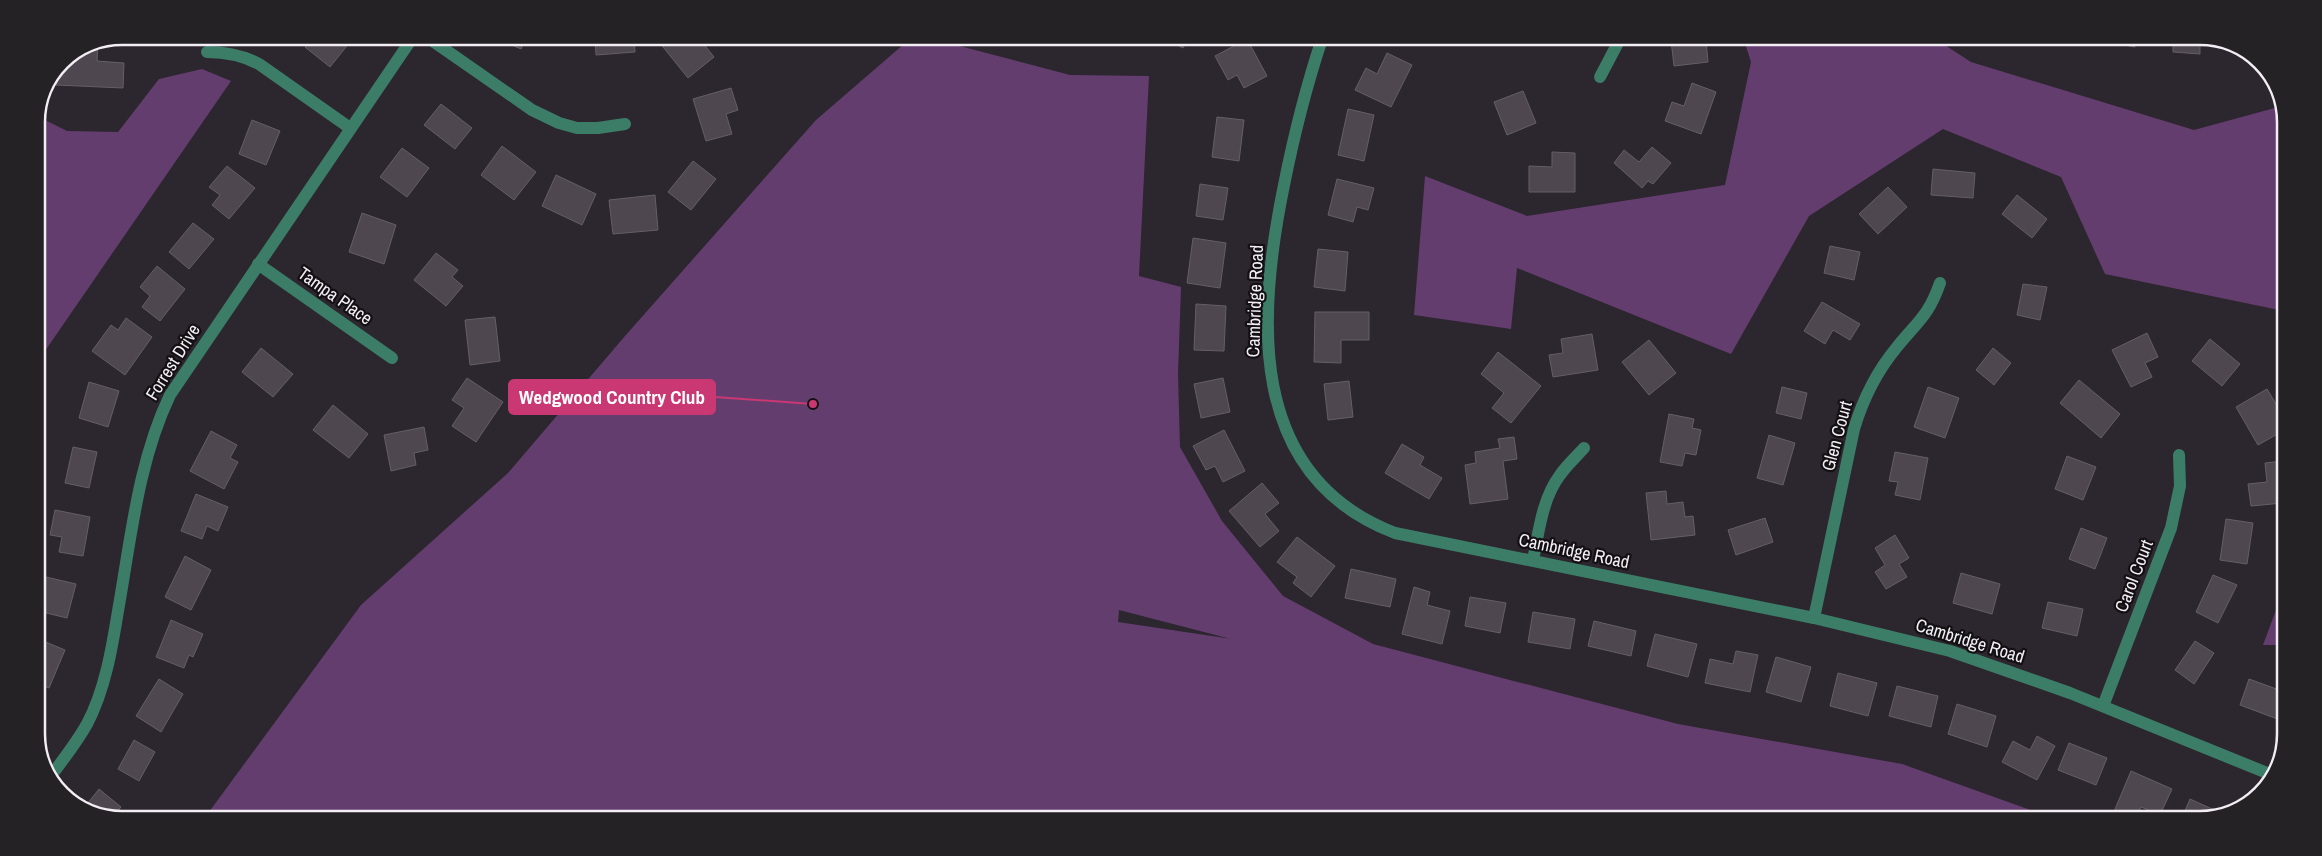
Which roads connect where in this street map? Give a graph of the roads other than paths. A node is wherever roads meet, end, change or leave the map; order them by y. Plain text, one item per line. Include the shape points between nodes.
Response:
1 (407, 45) edge
2 (439, 45) edge
3 (1320, 45) edge
4 (1617, 45) edge
5 (207, 52) dead end
6 (1600, 77) dead end
7 (625, 124) dead end
8 (350, 128) junction
9 (258, 264) junction
10 (1940, 283) dead end
11 (392, 358) dead end
12 (1584, 448) dead end
13 (2179, 455) dead end
14 (1533, 560) junction
15 (1814, 618) junction
16 (2103, 706) junction
17 (54, 771) edge
18 (2266, 773) edge

1 - 8 street, Forrest Drive
2 - 7 street via 532,110 559,123 577,128
3 - 14 street, Cambridge Road via 1300,111 1271,262 1269,355 1275,402 1282,424 1298,456 1322,486 1352,513 1374,525 1395,533
4 - 6 street
5 - 8 street via 238,55 259,64
8 - 9 street, Forrest Drive
9 - 11 street, Tampa Place
9 - 17 street, Forrest Drive via 182,376 161,415 145,459 103,681 87,724
10 - 15 street, Glen Court via 1933,303 1886,361 1860,408
12 - 14 street via 1549,492
13 - 16 street, Carol Court via 2180,486 2171,528
14 - 15 street, Cambridge Road
15 - 16 street, Cambridge Road via 1968,657
16 - 18 street, Cambridge Road

